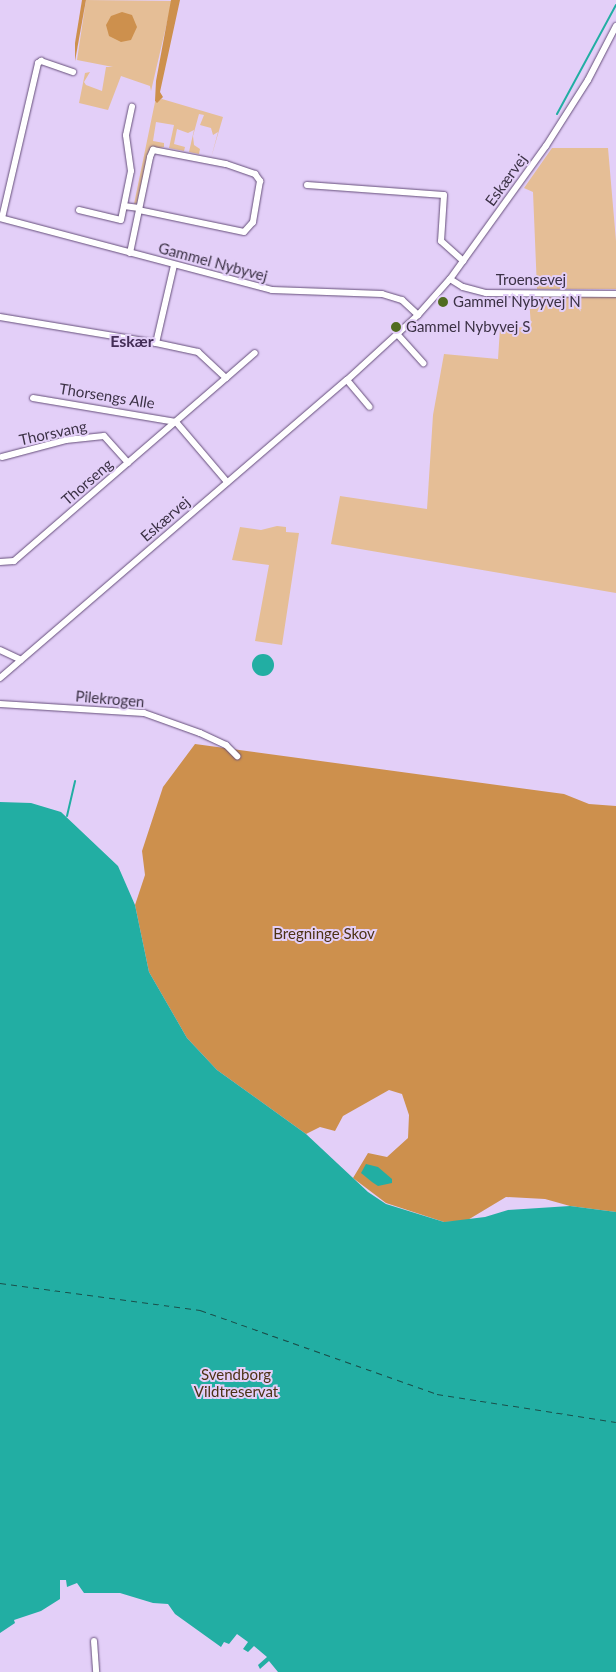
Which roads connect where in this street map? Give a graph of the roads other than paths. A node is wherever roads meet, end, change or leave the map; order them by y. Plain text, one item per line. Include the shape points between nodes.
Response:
1 (616, 26) edge
2 (72, 72) dead end
3 (132, 108) dead end
4 (307, 185) dead end
5 (124, 206) junction
6 (139, 209) junction
7 (79, 210) dead end
8 (1, 218) edge
9 (130, 253) junction
10 (463, 261) junction
11 (174, 265) junction
12 (450, 279) junction
13 (616, 294) edge
14 (418, 315) junction
15 (0, 317) edge
16 (398, 335) junction
17 (156, 343) junction
18 (255, 353) dead end
19 (423, 363) dead end
20 (226, 378) junction
21 (347, 380) junction
22 (33, 398) dead end
23 (370, 407) dead end
24 (176, 422) junction
25 (2, 457) dead end
26 (128, 463) junction
27 (227, 482) junction
28 (0, 562) edge
29 (0, 650) edge
30 (21, 660) junction
31 (0, 678) edge
32 (0, 704) edge
33 (237, 756) dead end
34 (94, 1641) dead end
35 (96, 1672) edge

1 - 10 street, Eskærvej via 569,112
2 - 8 street via 41,61 38,63
3 - 5 street via 126,135 131,171
4 - 10 street via 444,195 441,241
5 - 6 street
5 - 7 street via 121,220
6 - 6 street via 150,156 155,149 226,164 255,174 260,181 253,222 244,232
6 - 9 street
8 - 9 street, Gammel Nybyvej
9 - 11 street, Gammel Nybyvej
10 - 12 street, Eskærvej
11 - 14 street, Gammel Nybyvej via 282,292 382,294 402,300
11 - 17 street
12 - 13 street, Troensevej via 463,288 486,293
12 - 14 street, Eskærvej
14 - 16 street, Eskærvej
15 - 17 street
16 - 19 street
16 - 21 street, Eskærvej
17 - 20 street via 198,352
18 - 20 street, Thorseng
20 - 24 street, Thorseng
21 - 23 street
21 - 27 street, Eskærvej
22 - 24 street, Thorsengs Alle
24 - 26 street, Thorseng
24 - 27 street
25 - 26 street, Thorsvang via 66,440 104,436
26 - 28 street, Thorseng via 14,560
27 - 30 street, Eskærvej
29 - 30 street
30 - 31 street, Eskærvej
32 - 33 street, Pilekrogen via 144,713 209,737 226,745
34 - 35 street

